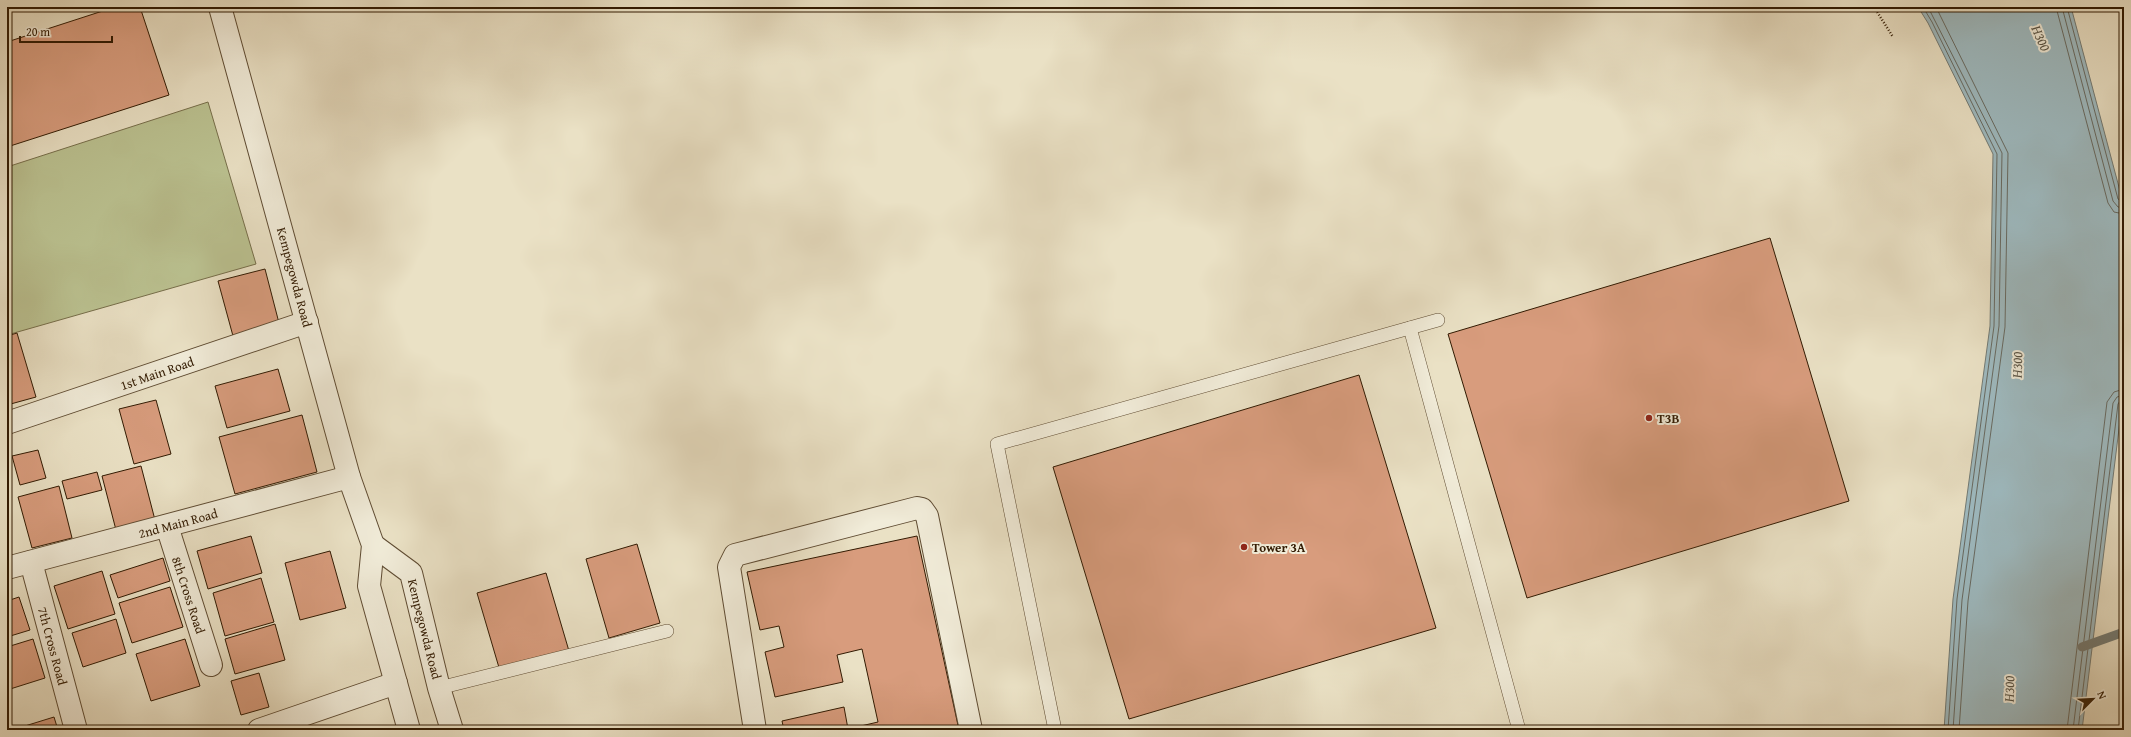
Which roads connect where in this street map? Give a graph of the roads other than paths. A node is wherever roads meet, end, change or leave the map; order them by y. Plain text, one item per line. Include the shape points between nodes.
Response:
1 (220, 7) edge
2 (1438, 320) dead end
3 (307, 322) junction
4 (1410, 328) junction
5 (7, 423) edge
6 (349, 477) junction
7 (167, 526) junction
8 (373, 545) junction
9 (30, 562) junction
10 (7, 568) edge
11 (667, 631) dead end
12 (211, 665) dead end
13 (396, 682) junction
14 (439, 688) junction
15 (76, 730) edge
16 (259, 730) edge
17 (409, 730) edge
18 (452, 730) edge
19 (755, 730) edge
20 (971, 730) edge
21 (1055, 730) edge
22 (1519, 730) edge

1 - 3 street, Kempegowda Road
2 - 4 lane
3 - 5 street, 1st Main Road
3 - 6 street, Kempegowda Road
4 - 21 lane via 997,444
4 - 22 lane
6 - 7 street, 2nd Main Road
6 - 8 street, Kempegowda Road
7 - 9 street, 2nd Main Road
7 - 12 street, 8th Cross Road
8 - 13 street, Kempegowda Road via 369,586
8 - 14 street, Kempegowda Road via 411,573
9 - 10 street, 2nd Main Road
9 - 15 street, 7th Cross Road
11 - 14 lane
13 - 16 street
13 - 17 street, Kempegowda Road
14 - 18 street, Kempegowda Road
19 - 20 street via 729,567 735,555 917,508 922,509 927,516

